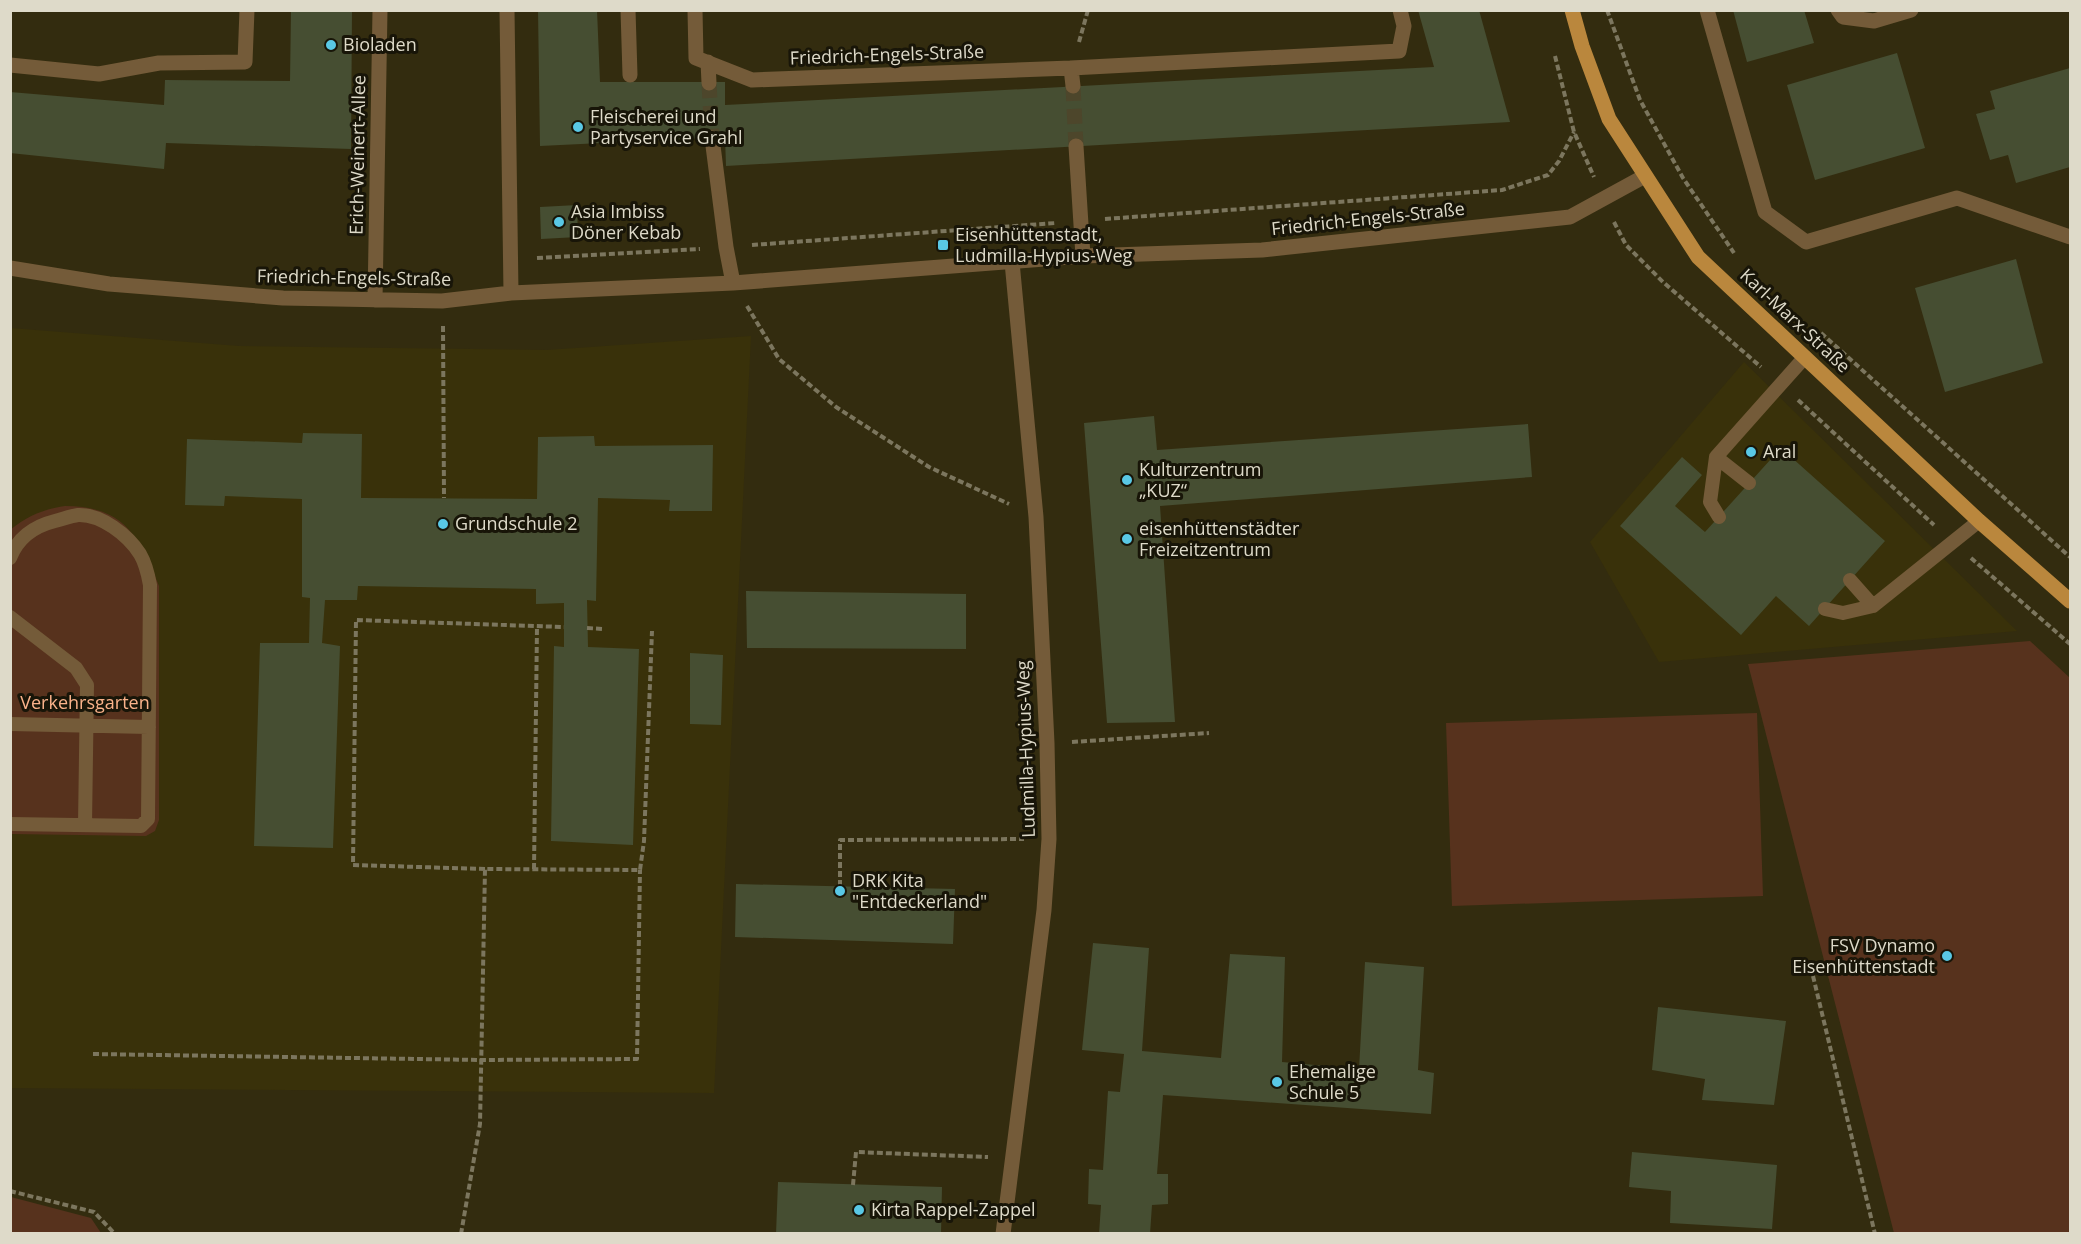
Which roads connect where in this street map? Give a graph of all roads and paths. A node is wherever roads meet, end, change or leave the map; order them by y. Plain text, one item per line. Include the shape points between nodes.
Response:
1 (247, 10) edge
2 (380, 10) edge
3 (507, 10) edge
4 (628, 10) edge
5 (695, 10) edge
6 (1400, 10) edge
7 (1572, 10) edge
8 (1607, 10) edge
9 (1707, 10) edge
10 (1838, 10) edge
11 (1911, 10) edge
12 (1553, 46) dead end
13 (708, 62) junction
14 (10, 65) edge
15 (1071, 69) junction
16 (630, 75) dead end
17 (709, 83) tunnel mouth
18 (1072, 86) tunnel mouth
19 (712, 138) tunnel mouth
20 (1076, 146) tunnel mouth
21 (1645, 176) junction
22 (1603, 198) junction
23 (2070, 237) edge
24 (1083, 256) junction
25 (1738, 259) dead end
26 (1012, 262) junction
27 (10, 268) edge
28 (733, 283) junction
29 (511, 293) junction
30 (375, 300) junction
31 (442, 302) junction
32 (1817, 330) dead end
33 (1805, 357) junction
34 (1780, 384) junction
35 (1716, 457) junction
36 (1749, 483) dead end
37 (444, 498) dead end
38 (1036, 517) junction
39 (1719, 517) dead end
40 (1979, 521) junction
41 (1952, 542) junction
42 (2070, 557) edge
43 (10, 558) edge
44 (1850, 580) dead end
45 (2070, 601) edge
46 (1873, 606) junction
47 (1825, 609) dead end
48 (10, 617) edge
49 (537, 627) junction
50 (564, 627) dead end
51 (587, 628) dead end
52 (603, 629) dead end
53 (652, 631) dead end
54 (2070, 644) edge
55 (10, 724) edge
56 (87, 726) junction
57 (149, 727) junction
58 (1209, 733) dead end
59 (1047, 743) junction
60 (10, 824) edge
61 (85, 825) junction
62 (1049, 839) junction
63 (485, 869) junction
64 (534, 869) junction
65 (640, 870) junction
66 (840, 886) dead end
67 (1814, 976) dead end
68 (93, 1054) dead end
69 (482, 1060) junction
70 (1012, 1158) junction
71 (853, 1185) dead end
72 (10, 1191) edge
73 (116, 1233) edge
74 (461, 1233) edge
75 (1003, 1233) edge
76 (1875, 1233) edge

1 - 14 street via 245,62 159,63 99,74
2 - 30 street, Erich-Weinert-Allee
3 - 29 street
4 - 16 street
5 - 13 street via 696,58
6 - 15 street, Friedrich-Engels-Straße via 1404,26 1399,51
7 - 21 main road, Karl-Marx-Straße via 1609,119
8 - 25 path via 1640,100 1683,178
9 - 23 street via 1765,212 1806,242 1958,198
10 - 11 street via 1843,17 1874,21
12 - 22 path via 1574,132
13 - 15 street, Friedrich-Engels-Straße via 752,80
13 - 17 street
15 - 18 street
19 - 28 street
20 - 24 street
21 - 22 street, Friedrich-Engels-Straße
21 - 33 main road, Karl-Marx-Straße via 1698,257
22 - 24 street, Friedrich-Engels-Straße via 1570,217 1262,250
22 - 34 path via 1626,245
24 - 26 street, Friedrich-Engels-Straße
26 - 28 street, Friedrich-Engels-Straße
26 - 38 street, Ludmilla-Hypius-Weg
27 - 30 street, Friedrich-Engels-Straße via 109,284 283,298
28 - 29 street, Friedrich-Engels-Straße
28 - 38 path via 779,359 836,407 929,467
29 - 31 street, Friedrich-Engels-Straße
30 - 31 street, Friedrich-Engels-Straße
31 - 37 path
32 - 42 path
33 - 34 lane
33 - 40 main road, Karl-Marx-Straße
34 - 35 lane
34 - 41 path
35 - 36 lane
35 - 39 lane via 1710,502
38 - 59 street, Ludmilla-Hypius-Weg
40 - 41 lane
40 - 45 main road, Karl-Marx-Straße
41 - 46 lane
41 - 54 path
43 - 57 lane via 24,536 41,525 80,515 99,519 119,531 139,552 150,585
44 - 46 lane
46 - 47 lane via 1843,614
48 - 56 lane via 76,668 87,685
49 - 50 path
49 - 63 path via 356,620 353,865
49 - 64 path
51 - 52 path
53 - 65 path
55 - 56 lane
56 - 57 lane
56 - 61 lane
57 - 61 lane via 148,819 141,826
58 - 59 path
59 - 62 street, Ludmilla-Hypius-Weg
60 - 61 lane
62 - 66 path via 840,840
62 - 70 street, Ludmilla-Hypius-Weg via 1044,910
63 - 64 path
63 - 69 path
64 - 65 path
65 - 69 path via 637,1059
67 - 76 path
68 - 69 path
69 - 74 path via 480,1124
70 - 71 path via 856,1152
70 - 75 street, Ludmilla-Hypius-Weg
72 - 73 path via 94,1212

